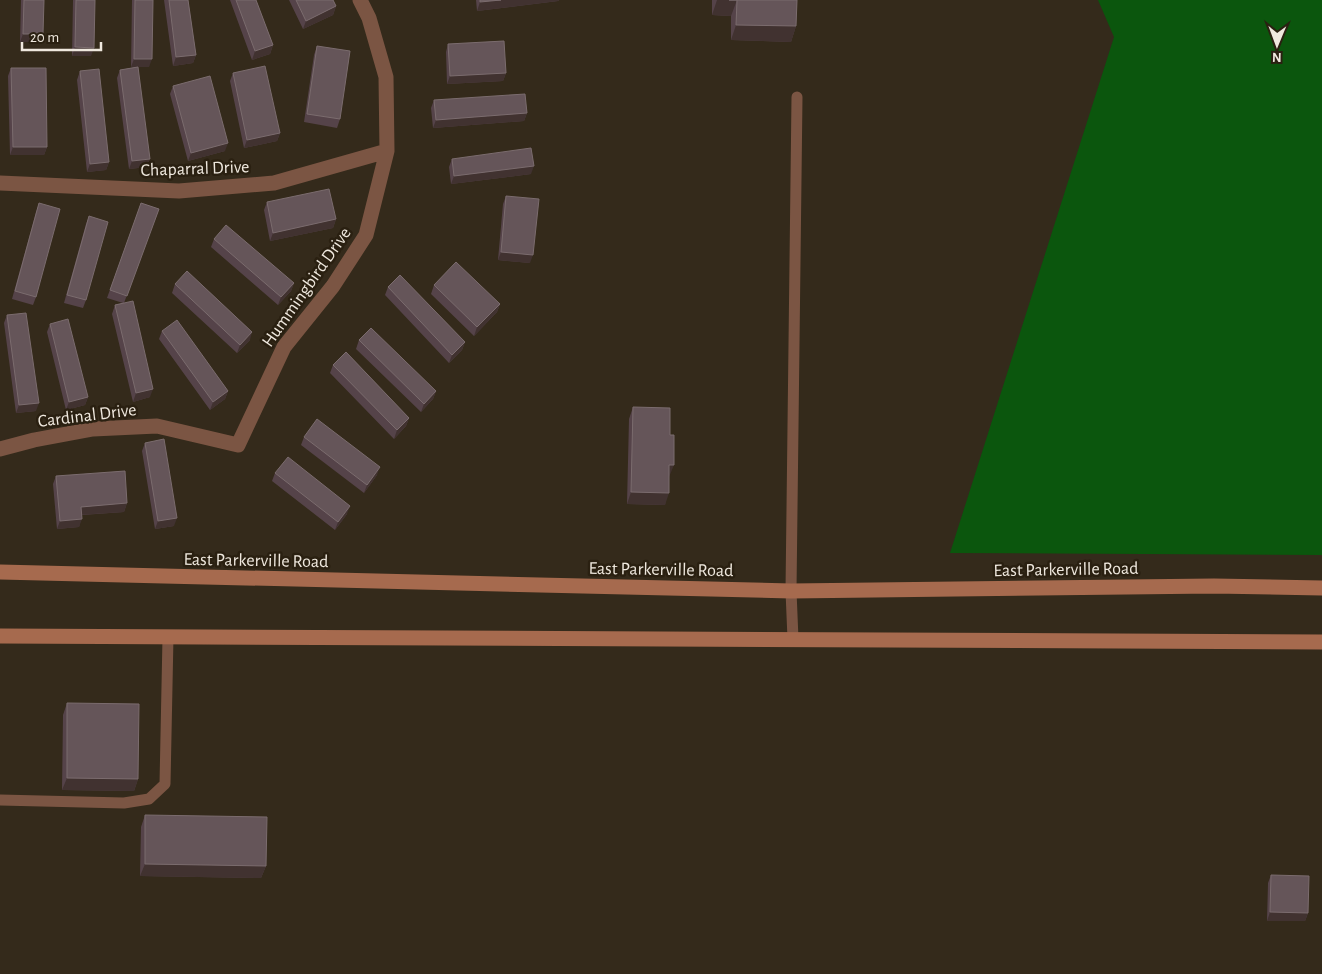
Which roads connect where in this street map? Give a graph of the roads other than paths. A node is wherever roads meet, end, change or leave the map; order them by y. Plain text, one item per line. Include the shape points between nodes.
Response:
1 (360, 0) edge
2 (796, 96) dead end
3 (387, 151) junction
4 (0, 184) edge
5 (238, 445) joint
6 (0, 449) edge
7 (0, 572) edge
8 (1322, 588) edge
9 (791, 591) junction
10 (0, 636) edge
11 (168, 637) junction
12 (793, 640) junction
13 (1322, 642) edge
14 (0, 800) edge

1 - 3 street, Hummingbird Drive via 369,18 386,77
2 - 9 lane
3 - 4 street, Chaparral Drive via 274,183 179,191
3 - 5 street, Hummingbird Drive via 366,235 334,286 284,346
5 - 6 street, Cardinal Drive via 157,426 93,429
7 - 9 main road, East Parkerville Road
8 - 9 main road, East Parkerville Road via 1214,586
9 - 12 lane
10 - 11 main road
11 - 12 main road
11 - 14 lane via 165,784 149,799 124,803
12 - 13 main road

